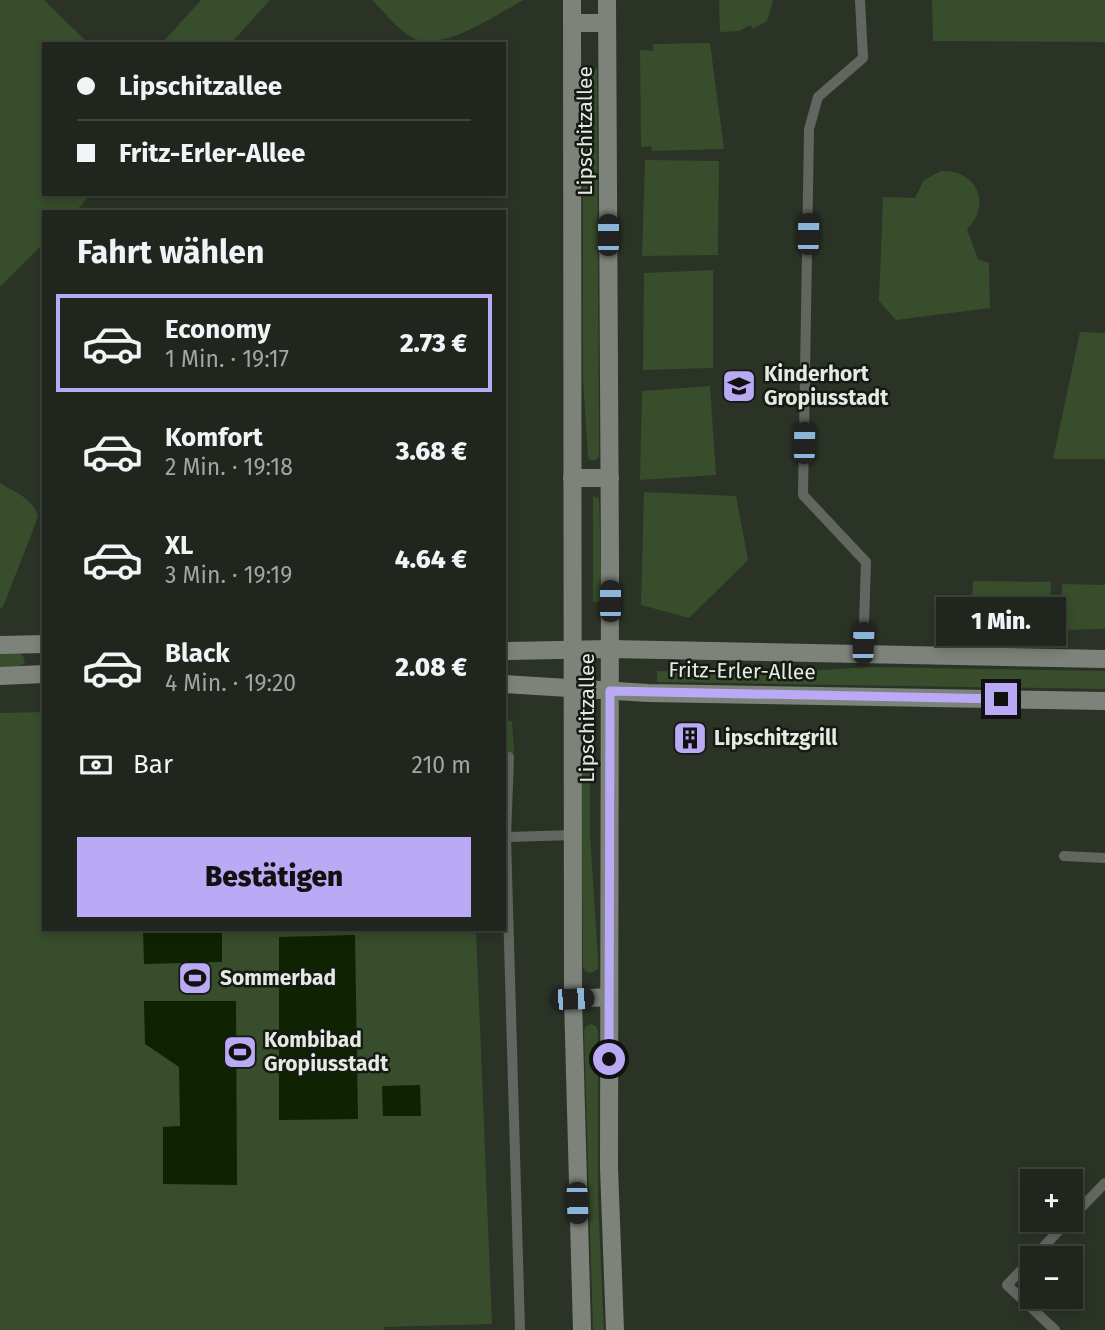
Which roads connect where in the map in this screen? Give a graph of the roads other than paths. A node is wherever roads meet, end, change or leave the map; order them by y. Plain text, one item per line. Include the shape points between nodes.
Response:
1 (572, 0) edge
2 (607, 0) edge
3 (860, 0) edge
4 (572, 23) junction
5 (607, 23) junction
6 (572, 478) junction
7 (610, 478) junction
8 (42, 644) edge
9 (0, 645) edge
10 (610, 649) junction
11 (573, 650) junction
12 (506, 651) edge
13 (863, 655) junction
14 (1105, 659) edge
15 (42, 674) edge
16 (0, 676) edge
17 (506, 684) edge
18 (572, 687) junction
19 (610, 691) junction
20 (1105, 701) edge
21 (506, 757) edge
22 (573, 835) junction
23 (506, 837) junction
24 (1064, 856) dead end
25 (1105, 858) edge
26 (609, 997) junction
27 (573, 999) junction
28 (1105, 1183) edge
29 (1083, 1206) edge
30 (1057, 1232) edge
31 (520, 1330) edge
32 (582, 1330) edge
33 (615, 1330) edge
34 (1055, 1330) edge

1 - 4 street, Lipschitzallee
2 - 5 street, Lipschitzallee
3 - 13 lane via 863,58 818,97 809,129 803,495 866,562
4 - 5 street
4 - 6 street, Lipschitzallee
5 - 7 street, Lipschitzallee
6 - 7 street
6 - 11 street, Lipschitzallee
7 - 10 street, Lipschitzallee
8 - 9 street
10 - 11 street, Fritz-Erler-Allee
10 - 13 street, Fritz-Erler-Allee
10 - 19 street, Lipschitzallee
11 - 12 street, Fritz-Erler-Allee
11 - 18 street, Lipschitzallee
13 - 14 street, Fritz-Erler-Allee
15 - 16 street
17 - 18 street, Fritz-Erler-Allee
18 - 19 street, Fritz-Erler-Allee
18 - 22 street, Lipschitzallee
19 - 20 street, Fritz-Erler-Allee
19 - 26 street, Lipschitzallee
21 - 23 lane
22 - 23 lane
22 - 27 street, Lipschitzallee
23 - 31 lane
24 - 25 lane
26 - 27 street
26 - 33 street, Lipschitzallee
27 - 32 street, Lipschitzallee
28 - 29 lane
30 - 34 lane via 1007,1284

